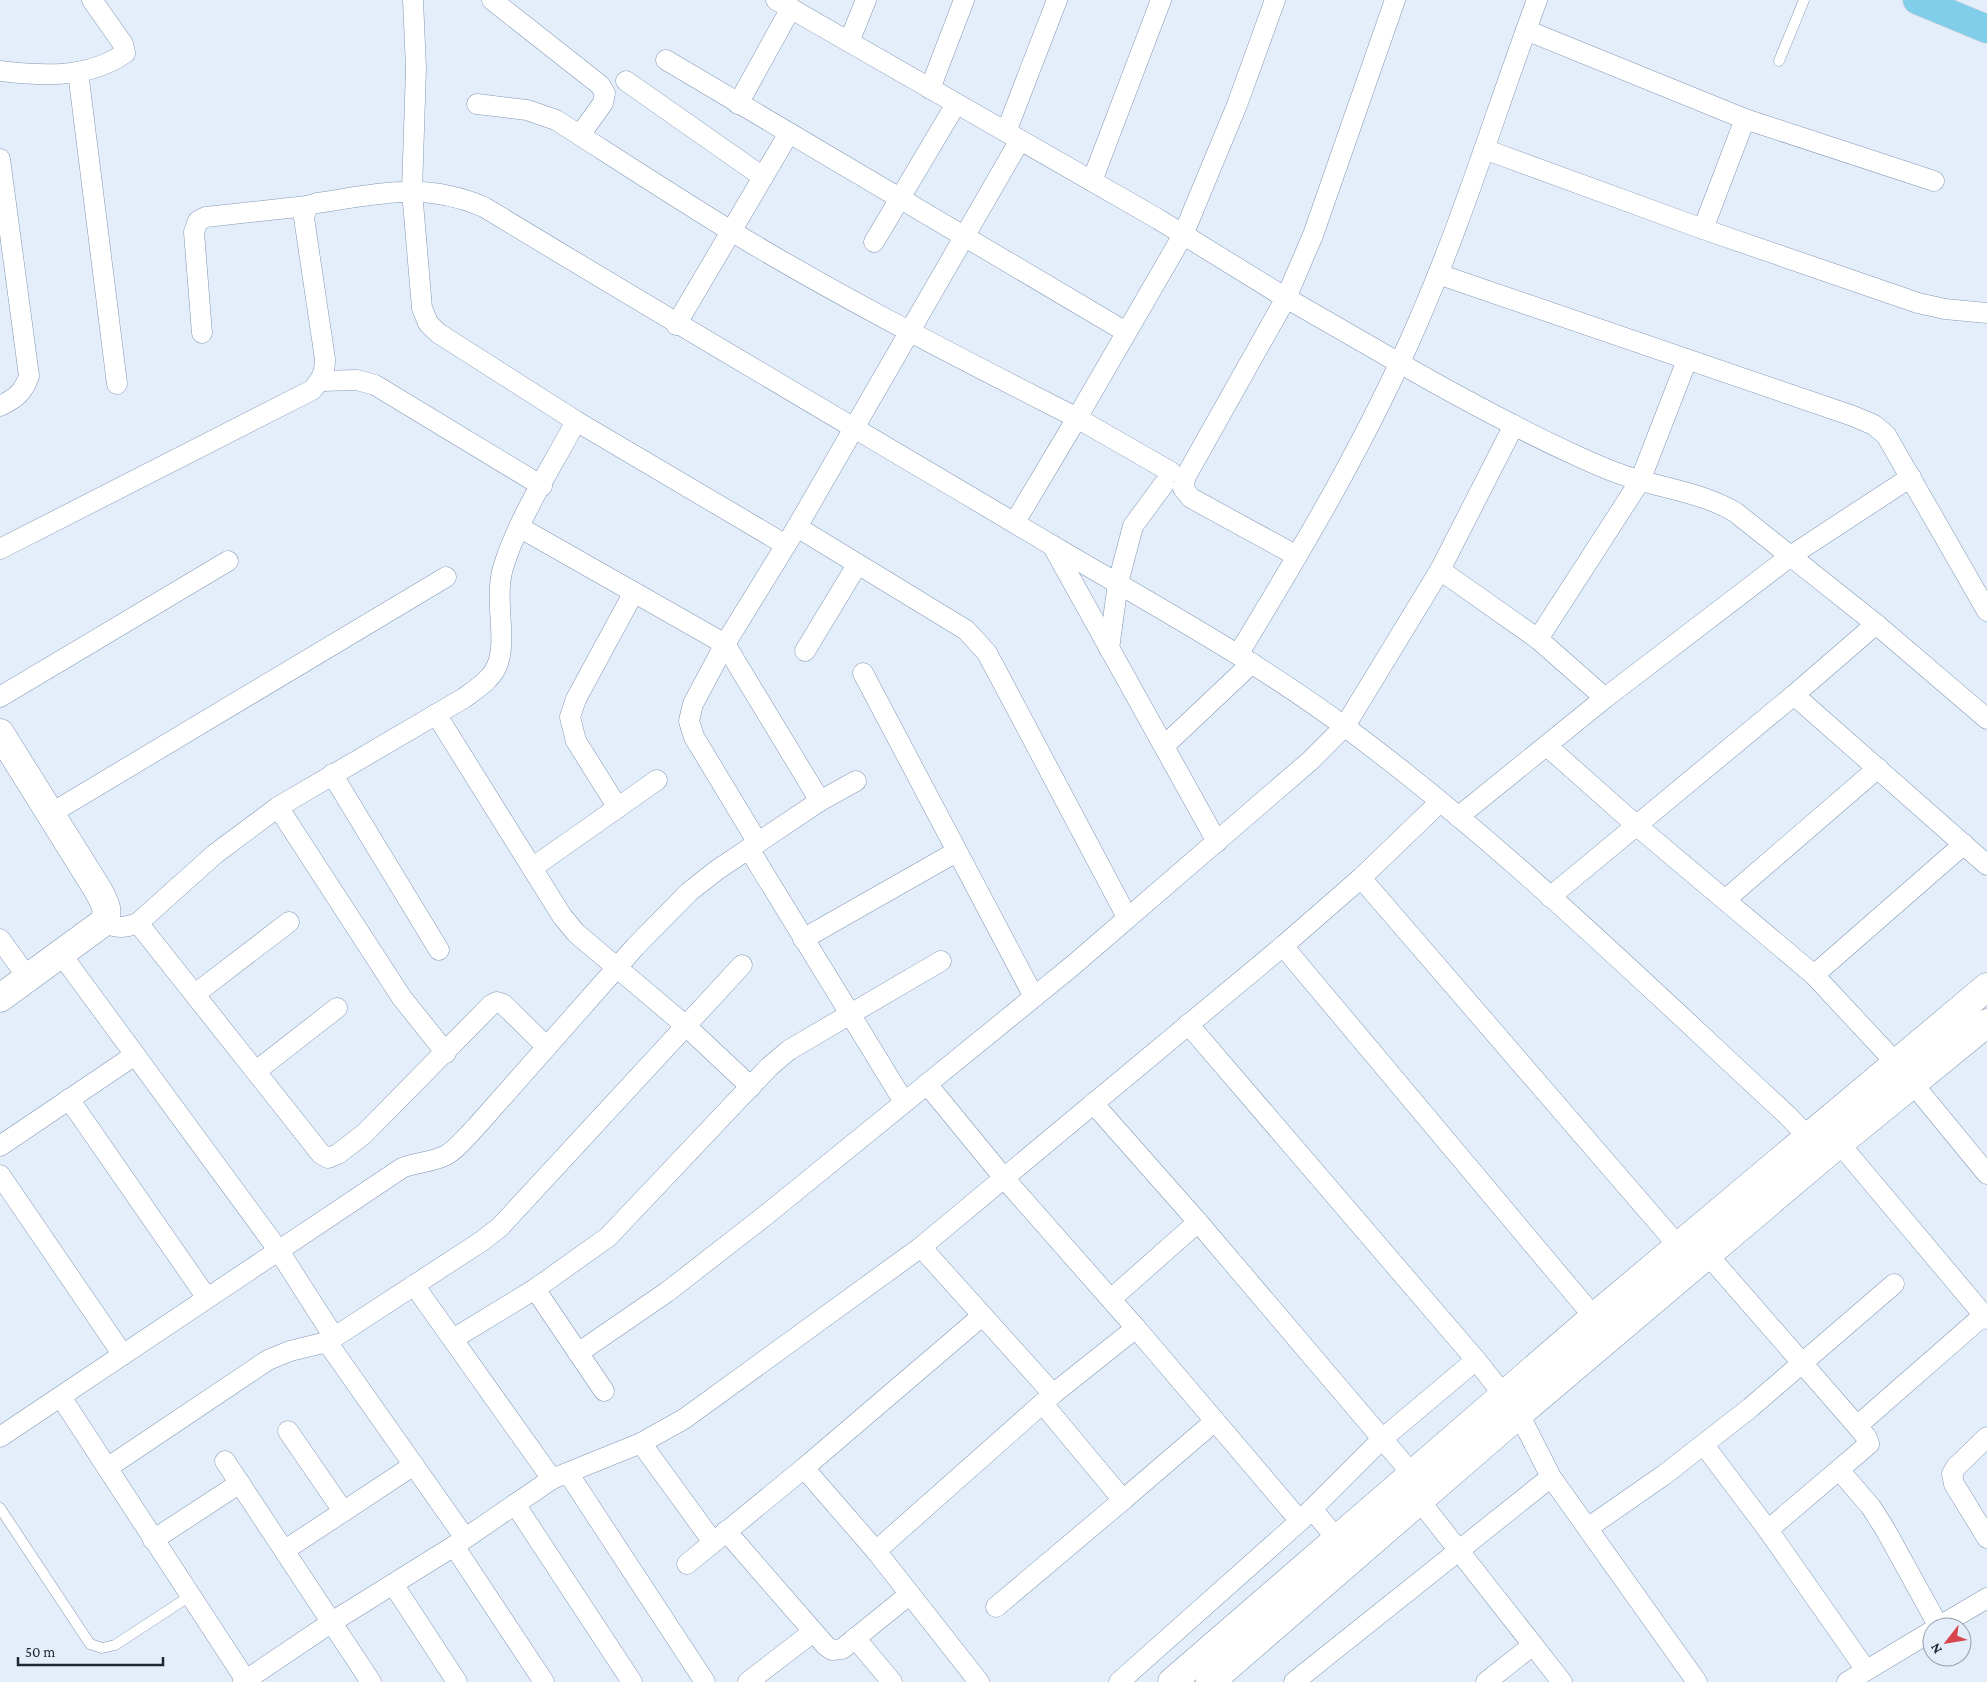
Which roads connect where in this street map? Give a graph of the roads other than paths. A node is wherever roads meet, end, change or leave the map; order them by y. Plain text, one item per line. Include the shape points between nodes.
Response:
1 (92, 0) edge
2 (413, 0) edge
3 (492, 0) edge
4 (866, 0) edge
5 (964, 0) edge
6 (1057, 0) edge
7 (1161, 0) edge
8 (1275, 0) edge
9 (1394, 0) edge
10 (1537, 0) edge
11 (1804, 0) edge
12 (1917, 0) edge
13 (783, 4) edge
14 (1987, 28) edge
15 (1526, 30) junction
16 (849, 42) junction
17 (666, 60) dead end
18 (1779, 61) dead end
19 (0, 71) edge
20 (78, 72) junction
21 (626, 81) dead end
22 (930, 89) junction
23 (477, 104) dead end
24 (738, 104) junction
25 (956, 104) junction
26 (1745, 119) junction
27 (788, 133) junction
28 (580, 135) junction
29 (1013, 136) junction
30 (1484, 149) junction
31 (0, 159) edge
32 (763, 177) junction
33 (1092, 181) junction
34 (1934, 181) dead end
35 (412, 191) junction
36 (901, 199) junction
37 (307, 206) junction
38 (1703, 230) junction
39 (732, 231) junction
40 (1183, 235) junction
41 (965, 237) junction
42 (874, 242) dead end
43 (1438, 274) junction
44 (1286, 298) junction
45 (1987, 313) edge
46 (676, 324) junction
47 (911, 332) junction
48 (1126, 332) junction
49 (202, 333) dead end
50 (1687, 360) junction
51 (1400, 363) junction
52 (321, 381) junction
53 (118, 384) dead end
54 (0, 406) edge
55 (1077, 418) junction
56 (576, 421) junction
57 (1514, 425) junction
58 (855, 428) junction
59 (1911, 477) junction
60 (1640, 481) junction
61 (542, 486) junction
62 (1015, 522) junction
63 (519, 527) junction
64 (797, 527) junction
65 (786, 545) junction
66 (1052, 545) junction
67 (0, 549) edge
68 (1792, 555) junction
69 (1298, 556) junction
70 (228, 561) dead end
71 (857, 564) junction
72 (1440, 570) junction
73 (446, 576) dead end
74 (1118, 583) junction
75 (634, 592) junction
76 (1987, 611) edge
77 (1876, 624) junction
78 (1538, 639) junction
79 (725, 644) junction
80 (1109, 649) junction
81 (805, 651) dead end
82 (1246, 658) junction
83 (863, 673) dead end
84 (1794, 695) junction
85 (0, 697) edge
86 (1605, 698) junction
87 (436, 714) junction
88 (1987, 719) edge
89 (1345, 726) junction
90 (0, 733) edge
91 (1164, 746) junction
92 (1547, 746) junction
93 (1878, 768) junction
94 (332, 774) junction
95 (657, 780) dead end
96 (856, 781) dead end
97 (820, 801) junction
98 (1440, 802) junction
99 (278, 808) junction
100 (618, 808) junction
101 (50, 814) junction
102 (1458, 817) junction
103 (1636, 825) junction
104 (1217, 842) junction
105 (1964, 844) junction
106 (753, 846) junction
107 (956, 852) junction
108 (1987, 865) edge
109 (532, 868) junction
110 (1361, 878) junction
111 (1550, 897) junction
112 (1724, 900) junction
113 (1127, 916) junction
114 (104, 922) junction
115 (289, 922) dead end
116 (138, 923) junction
117 (0, 939) edge
118 (803, 939) junction
119 (1283, 946) junction
120 (439, 950) dead end
121 (61, 954) junction
122 (941, 961) dead end
123 (742, 965) dead end
124 (618, 967) junction
125 (1814, 975) junction
126 (28, 978) junction
127 (1987, 987) edge
128 (195, 994) junction
129 (1034, 997) junction
130 (0, 998) edge
131 (337, 1008) dead end
132 (848, 1014) junction
133 (1188, 1024) junction
134 (686, 1026) junction
135 (1985, 1030) edge
136 (547, 1046) junction
137 (446, 1053) junction
138 (135, 1055) junction
139 (256, 1071) junction
140 (1905, 1073) junction
141 (927, 1084) junction
142 (751, 1087) junction
143 (69, 1099) junction
144 (904, 1102) junction
145 (1093, 1103) junction
146 (1824, 1145) junction
147 (0, 1146) edge
148 (1987, 1174) edge
149 (0, 1175) edge
150 (1004, 1178) junction
151 (1198, 1222) junction
152 (921, 1247) junction
153 (279, 1251) junction
154 (1694, 1256) junction
155 (1894, 1284) dead end
156 (414, 1285) junction
157 (535, 1289) junction
158 (207, 1298) junction
159 (1111, 1299) junction
160 (982, 1316) junction
161 (1985, 1316) edge
162 (1594, 1317) junction
163 (1136, 1328) junction
164 (453, 1339) junction
165 (330, 1340) junction
166 (578, 1353) junction
167 (122, 1356) junction
168 (1476, 1360) junction
169 (1802, 1363) junction
170 (604, 1391) dead end
171 (61, 1397) junction
172 (1048, 1399) junction
173 (1511, 1405) junction
174 (1215, 1421) junction
175 (1857, 1426) junction
176 (288, 1431) dead end
177 (0, 1437) edge
178 (1987, 1437) edge
179 (1382, 1439) junction
180 (641, 1443) junction
181 (1704, 1445) junction
182 (225, 1461) dead end
183 (414, 1465) junction
184 (107, 1468) junction
185 (804, 1468) junction
186 (1840, 1471) junction
187 (560, 1476) junction
188 (1551, 1477) junction
189 (240, 1484) junction
190 (1412, 1486) junction
191 (1123, 1500) junction
192 (515, 1504) junction
193 (0, 1508) edge
194 (343, 1512) junction
195 (1306, 1515) junction
196 (1588, 1527) junction
197 (1768, 1530) junction
198 (1986, 1535) edge
199 (720, 1537) junction
200 (1337, 1539) junction
201 (153, 1540) junction
202 (460, 1542) junction
203 (285, 1550) junction
204 (1458, 1550) junction
205 (876, 1551) junction
206 (687, 1564) dead end
207 (394, 1584) junction
208 (910, 1594) junction
209 (190, 1596) junction
210 (1987, 1598) edge
211 (996, 1607) dead end
212 (1933, 1617) edge
213 (1955, 1617) edge
214 (332, 1622) junction
215 (813, 1632) junction
216 (1922, 1637) edge
217 (854, 1638) junction
218 (1533, 1645) junction
219 (1866, 1670) junction
220 (1195, 1678) edge
221 (972, 1679) edge
222 (245, 1681) edge
223 (372, 1682) edge
224 (457, 1682) edge
225 (544, 1682) edge
226 (632, 1682) edge
227 (705, 1682) edge
228 (748, 1682) edge
229 (892, 1682) edge
230 (1119, 1682) edge
231 (1294, 1682) edge
232 (1486, 1682) edge
233 (1562, 1682) edge
234 (1697, 1682) edge
235 (1847, 1682) edge

1 - 20 street via 123,44 124,53 117,59
2 - 35 street via 416,68
3 - 28 street via 600,85 605,93 603,103
4 - 16 street
5 - 22 street
6 - 29 street
7 - 33 street
8 - 40 street via 1237,105
9 - 44 street via 1313,235
10 - 15 street
11 - 18 lane
12 - 14 main road
13 - 16 street
13 - 24 street
15 - 26 street
15 - 30 street
16 - 22 street
17 - 24 street
19 - 20 street via 58,75
20 - 53 street
21 - 32 street
22 - 25 street
23 - 28 street via 541,113
24 - 27 street
25 - 29 street
25 - 36 street
26 - 34 street
26 - 38 street
27 - 32 street
27 - 36 street
28 - 39 street
29 - 33 street
29 - 41 street
30 - 38 street
30 - 43 street
31 - 54 street via 29,376 24,391
32 - 39 street
33 - 40 street
35 - 37 street via 317,202
35 - 46 street via 448,193 484,207
35 - 56 street via 422,308 428,323 438,334
36 - 41 street
36 - 42 street
37 - 49 street via 206,217 198,222 194,232
37 - 52 street via 304,218 325,359
38 - 45 street via 1918,303
39 - 46 street
39 - 47 street
40 - 44 street
40 - 48 street
41 - 47 street
41 - 48 street
43 - 50 street
43 - 51 street
44 - 51 street
44 - 69 street via 1186,476 1183,488 1192,498
46 - 58 street
47 - 55 street
47 - 58 street
48 - 55 street
50 - 59 street via 1874,425 1886,435
50 - 60 street
51 - 57 street
51 - 69 street
52 - 61 street via 356,380 375,385
52 - 67 street via 312,390
55 - 62 street
55 - 74 street via 1167,478 1133,526
56 - 61 street
56 - 65 street
57 - 60 street via 1577,456
57 - 72 street
58 - 62 street
58 - 64 street
59 - 68 street
59 - 76 street
60 - 68 street via 1720,503
60 - 78 street
61 - 63 street
62 - 66 street
63 - 75 street
63 - 87 street via 503,568 498,596 498,663 486,681
64 - 65 street
64 - 71 street
65 - 79 street
66 - 74 street
66 - 80 street
68 - 77 street
68 - 86 street
69 - 82 street
70 - 85 street
71 - 81 street
71 - 113 street via 966,630 986,653
72 - 78 street
72 - 89 street
73 - 101 street
74 - 80 street
74 - 82 street
75 - 79 street
75 - 100 street via 576,699 570,717 576,741
77 - 84 street
77 - 88 street
78 - 86 street
79 - 97 street
79 - 106 street via 693,704 689,721 694,737
80 - 91 street
82 - 89 street
82 - 91 street
83 - 107 street
84 - 93 street
84 - 103 street
86 - 92 street
87 - 94 street
87 - 109 street
89 - 98 street
89 - 104 street
90 - 101 street
91 - 104 street
92 - 102 street
92 - 103 street
93 - 105 street
93 - 112 street
94 - 99 street
94 - 120 street
95 - 100 street
96 - 97 street
97 - 106 street
98 - 102 street
98 - 110 street
99 - 116 street via 215,854
99 - 137 street via 402,998
100 - 109 street
101 - 114 street via 106,907
102 - 111 street
103 - 111 street
103 - 112 street
104 - 113 street
105 - 108 street
105 - 125 street
106 - 118 street
106 - 124 street via 690,892
107 - 118 street
107 - 129 street
109 - 124 street via 576,933
110 - 119 street
110 - 154 street
111 - 146 street
112 - 125 street
113 - 129 street
114 - 116 street via 114,928
114 - 121 street
115 - 128 street
116 - 128 street
117 - 126 street
118 - 132 street
119 - 133 street
119 - 162 street
121 - 126 street
121 - 138 street
122 - 132 street
123 - 134 street
124 - 134 street
124 - 136 street
125 - 140 street
126 - 130 street
127 - 140 street
128 - 139 street
129 - 141 street
131 - 139 street
132 - 142 street via 789,1050
132 - 144 street
133 - 145 street
133 - 168 street
134 - 142 street
134 - 156 street via 500,1227
135 - 140 street
136 - 137 street via 497,1002
136 - 153 street via 448,1154 402,1168
137 - 139 street via 364,1134 328,1158 321,1154
138 - 143 street
138 - 153 street
140 - 146 street
140 - 148 street
141 - 144 street
141 - 150 street
142 - 157 street via 608,1237
143 - 147 street
143 - 158 street
144 - 166 street via 667,1292
145 - 150 street
145 - 151 street
146 - 154 street
146 - 161 street
149 - 167 street
150 - 152 street
150 - 159 street
151 - 159 street
151 - 179 street
152 - 160 street
152 - 180 street via 684,1419
153 - 158 street
153 - 165 street
154 - 162 street
154 - 169 street
154 - 173 street
155 - 169 street
156 - 164 street
156 - 165 street
157 - 164 street
157 - 166 street
158 - 167 street
159 - 163 street
160 - 172 street
160 - 185 street
161 - 175 street
162 - 173 street
163 - 172 street
163 - 174 street
164 - 187 street
165 - 183 street
165 - 184 street via 268,1360
166 - 170 street
167 - 171 street
168 - 173 street
168 - 179 street
169 - 175 street
169 - 181 street
171 - 177 street
171 - 184 street
172 - 191 street
172 - 205 street
173 - 188 street
173 - 190 street
174 - 191 street
174 - 195 street
175 - 186 street via 1869,1444
176 - 194 street
178 - 198 street via 1952,1474 1954,1484
179 - 190 street
179 - 195 street
180 - 187 street
180 - 199 street
181 - 196 street
181 - 197 street
182 - 189 street
183 - 194 street
183 - 202 street
184 - 201 street
185 - 199 street
185 - 205 street
186 - 197 street
186 - 212 street via 1885,1529
187 - 192 street
187 - 227 street
188 - 196 street
188 - 204 street
189 - 201 street
189 - 203 street
190 - 200 street
190 - 204 street
190 - 220 street
191 - 211 street
192 - 202 street
192 - 226 street
193 - 209 lane via 90,1644 102,1648 115,1645
194 - 203 street
195 - 200 street
195 - 230 street
196 - 234 street
197 - 219 street
199 - 206 street
199 - 215 street
200 - 220 street
201 - 209 street
202 - 207 street
202 - 225 street
203 - 214 street
204 - 218 street
204 - 231 street
205 - 208 street
207 - 214 street
207 - 224 street
208 - 217 street
208 - 221 street
209 - 222 street
210 - 213 street
214 - 222 street
214 - 223 street
215 - 217 street via 832,1650 842,1649
215 - 228 street
216 - 219 street
217 - 229 street
218 - 232 street
218 - 233 street
219 - 235 street

